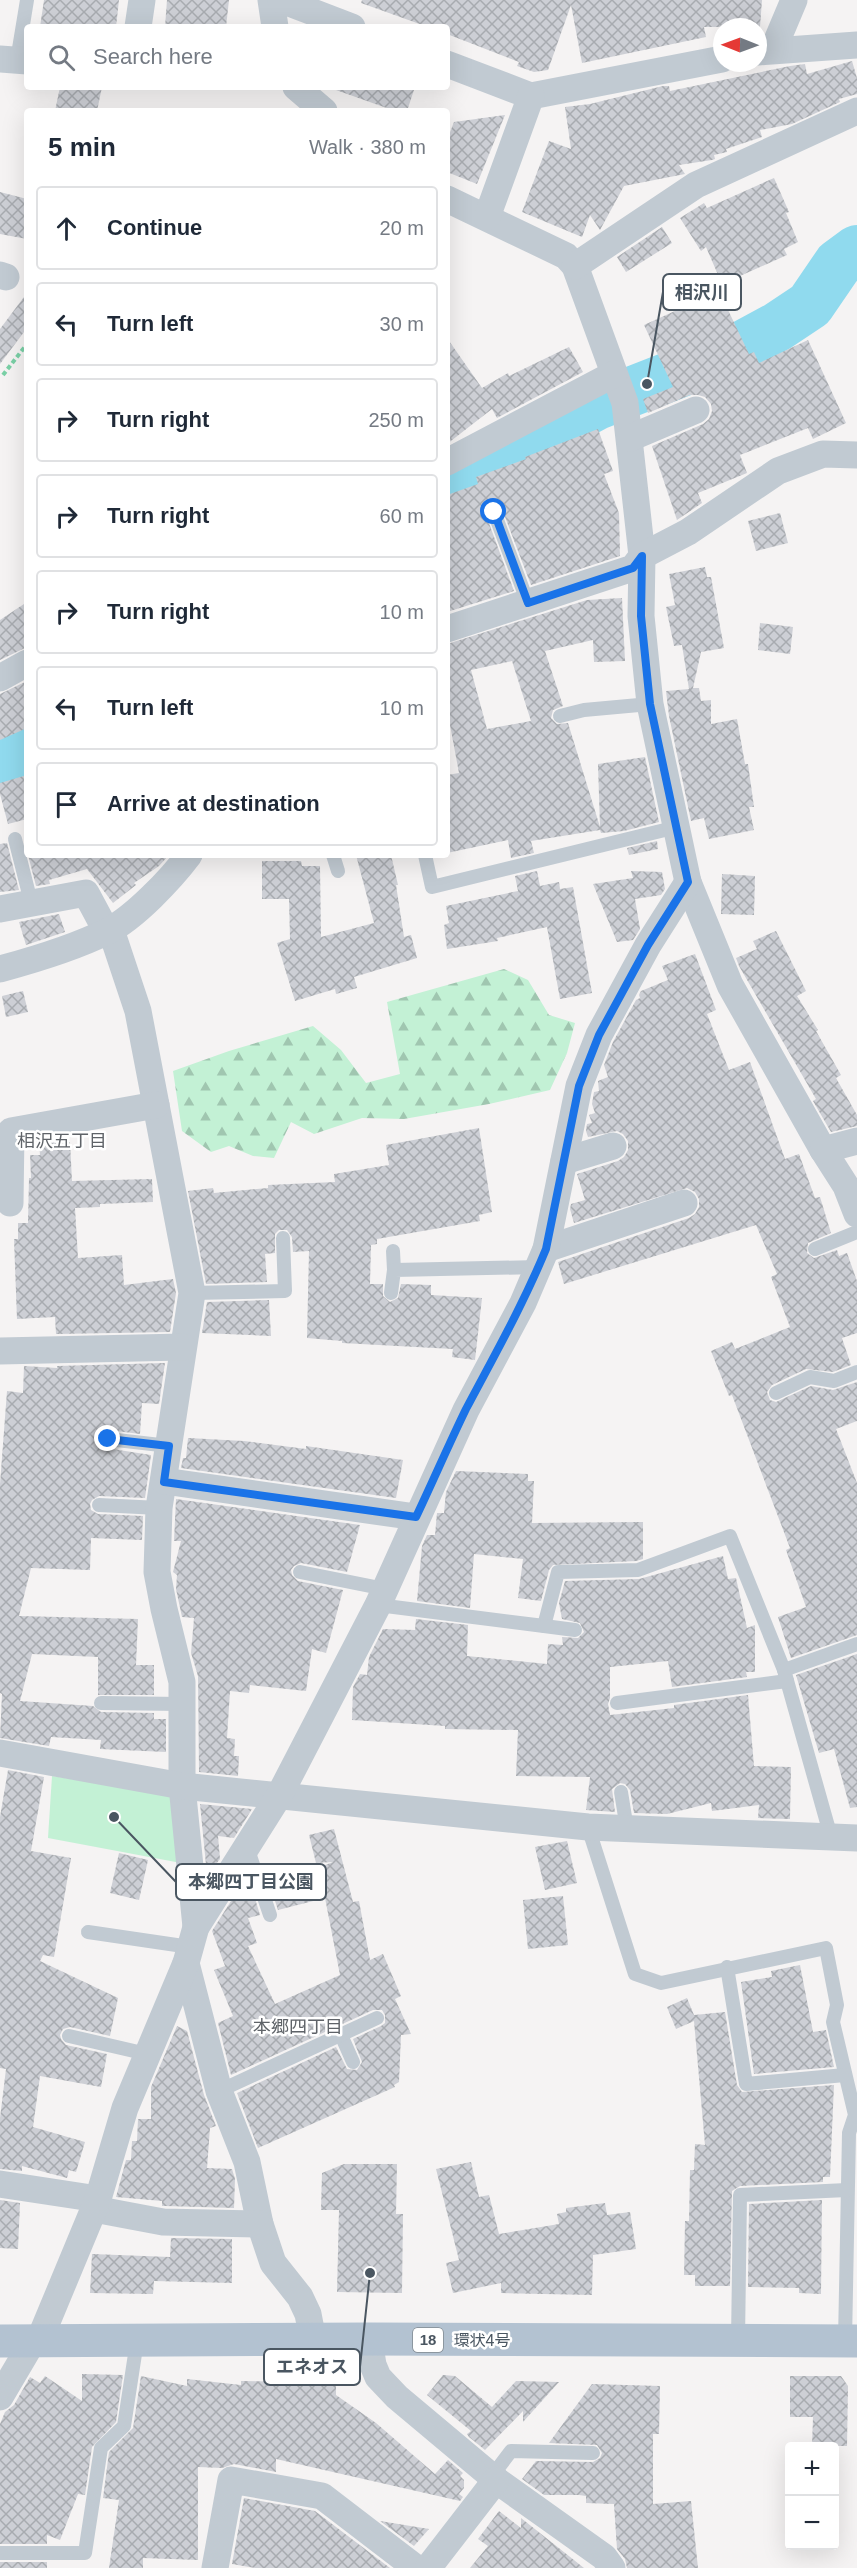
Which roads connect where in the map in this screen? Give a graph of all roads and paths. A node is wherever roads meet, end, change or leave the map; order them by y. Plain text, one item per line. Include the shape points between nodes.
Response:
1 (27, 0) edge
2 (142, 0) edge
3 (272, 0) edge
4 (281, 0) edge
5 (794, 0) edge
6 (138, 24) edge
7 (275, 24) edge
8 (344, 24) edge
9 (857, 45) edge
10 (767, 49) edge
11 (767, 51) edge
12 (15, 60) edge
13 (713, 61) edge
14 (450, 64) edge
15 (300, 90) edge
16 (531, 96) junction
17 (320, 108) edge
18 (857, 111) edge
19 (450, 200) edge
20 (487, 217) junction
21 (575, 266) junction
22 (24, 348) edge
23 (3, 375) dead end
24 (619, 387) junction
25 (696, 410) dead end
26 (630, 438) junction
27 (857, 455) edge
28 (450, 461) edge
29 (494, 512) dead end
30 (642, 556) junction
31 (528, 603) junction
32 (450, 628) edge
33 (24, 665) edge
34 (0, 678) edge
35 (650, 704) junction
36 (560, 716) dead end
37 (677, 827) junction
38 (15, 838) dead end
39 (186, 858) edge
40 (334, 858) edge
41 (426, 858) edge
42 (338, 872) dead end
43 (688, 882) junction
44 (31, 902) junction
45 (0, 909) edge
46 (111, 930) junction
47 (0, 969) edge
48 (156, 1105) junction
49 (5, 1131) edge
50 (857, 1141) edge
51 (613, 1146) dead end
52 (823, 1150) junction
53 (564, 1161) junction
54 (852, 1189) edge
55 (10, 1203) dead end
56 (684, 1203) dead end
57 (857, 1214) edge
58 (857, 1232) edge
59 (283, 1238) dead end
60 (815, 1249) dead end
61 (393, 1251) dead end
62 (542, 1258) junction
63 (394, 1270) junction
64 (192, 1293) junction
65 (391, 1293) dead end
66 (183, 1347) junction
67 (0, 1351) edge
68 (857, 1372) edge
69 (776, 1393) dead end
70 (108, 1439) dead end
71 (169, 1446) junction
72 (161, 1495) junction
73 (99, 1505) dead end
74 (416, 1517) junction
75 (300, 1572) dead end
76 (381, 1597) junction
77 (544, 1626) junction
78 (575, 1630) dead end
79 (857, 1644) edge
80 (786, 1676) junction
81 (101, 1703) dead end
82 (617, 1703) dead end
83 (182, 1704) junction
84 (0, 1753) edge
85 (182, 1786) junction
86 (621, 1792) dead end
87 (280, 1794) junction
88 (588, 1827) junction
89 (627, 1828) junction
90 (844, 1837) edge
91 (247, 1847) junction
92 (270, 1915) dead end
93 (88, 1932) dead end
94 (191, 1946) junction
95 (726, 1967) junction
96 (377, 2018) dead end
97 (341, 2035) junction
98 (69, 2036) dead end
99 (147, 2054) junction
100 (353, 2062) dead end
101 (844, 2075) junction
102 (219, 2091) junction
103 (0, 2184) edge
104 (847, 2190) junction
105 (96, 2204) junction
106 (260, 2224) junction
107 (369, 2339) junction
108 (313, 2340) junction
109 (738, 2340) junction
110 (0, 2341) edge
111 (36, 2341) junction
112 (137, 2341) junction
113 (851, 2341) edge
114 (0, 2397) edge
115 (594, 2453) dead end
116 (494, 2478) junction
117 (0, 2553) edge
118 (215, 2568) edge
119 (416, 2568) edge
120 (428, 2568) edge
121 (612, 2568) edge

1 - 12 lane
2 - 6 street
3 - 7 street
4 - 8 street
5 - 10 street
9 - 11 street
13 - 16 street
14 - 16 street
15 - 17 street
16 - 20 street
18 - 21 street via 696,185
19 - 20 street
20 - 21 street via 566,256
21 - 24 street
22 - 23 path
24 - 26 street
24 - 28 street
25 - 26 street
26 - 30 street
27 - 30 street via 824,454 778,471 688,532
29 - 31 lane
30 - 31 street via 633,568
30 - 35 street via 641,616
31 - 32 street
33 - 34 street
35 - 36 lane
35 - 37 street
37 - 41 lane via 432,887
37 - 43 street
38 - 44 lane
39 - 46 street via 150,898
40 - 42 lane
43 - 52 street via 730,985
43 - 53 street via 599,1035 579,1086
44 - 45 street
44 - 46 street via 86,893 101,921
46 - 47 street via 51,955
46 - 48 street via 138,1011
48 - 49 street
48 - 64 street
49 - 55 street
50 - 52 street
51 - 53 street
52 - 54 street
53 - 62 street
54 - 57 street
56 - 62 street
58 - 60 lane
59 - 64 lane via 285,1292
61 - 63 lane
62 - 63 lane
62 - 74 street
63 - 65 lane
64 - 66 street
66 - 67 street
66 - 71 street
68 - 69 lane via 834,1381 810,1377
70 - 71 lane
71 - 72 street
72 - 73 lane
72 - 74 street
72 - 83 street via 158,1572 182,1682
74 - 76 street
75 - 76 lane
76 - 77 lane
76 - 87 street
77 - 78 lane
77 - 80 lane via 558,1572 638,1570 730,1536
79 - 80 lane
80 - 82 lane
80 - 90 lane
81 - 83 lane
83 - 85 street
84 - 85 street
85 - 87 street
85 - 94 street
86 - 89 lane
87 - 88 street
87 - 91 street
88 - 89 street
88 - 95 lane via 635,1974 661,1983
89 - 90 street
91 - 92 lane
91 - 94 street
93 - 94 lane
94 - 99 street
94 - 102 street
95 - 101 lane via 746,2084
95 - 101 lane via 826,1948 837,2005 833,2022
96 - 97 lane
97 - 100 lane
97 - 102 lane
98 - 99 lane
99 - 105 street via 125,2108
101 - 104 lane via 855,2115 849,2133
102 - 106 street via 247,2162
103 - 105 street
104 - 109 lane via 740,2195
104 - 113 lane
105 - 106 street via 163,2222
105 - 111 street
106 - 108 street via 273,2263 300,2297 308,2314
107 - 108 main road, 環状4号 / 18
107 - 109 main road, 環状4号 / 18
107 - 116 street via 378,2377
108 - 112 main road, 環状4号 / 18
109 - 113 main road, 環状4号 / 18
110 - 111 main road, 環状4号 / 18
111 - 112 main road, 環状4号 / 18
111 - 114 street
112 - 117 lane via 124,2426 101,2448 85,2553
115 - 116 lane via 511,2451
116 - 120 street
116 - 121 street via 604,2556
118 - 119 street via 231,2480 322,2496

